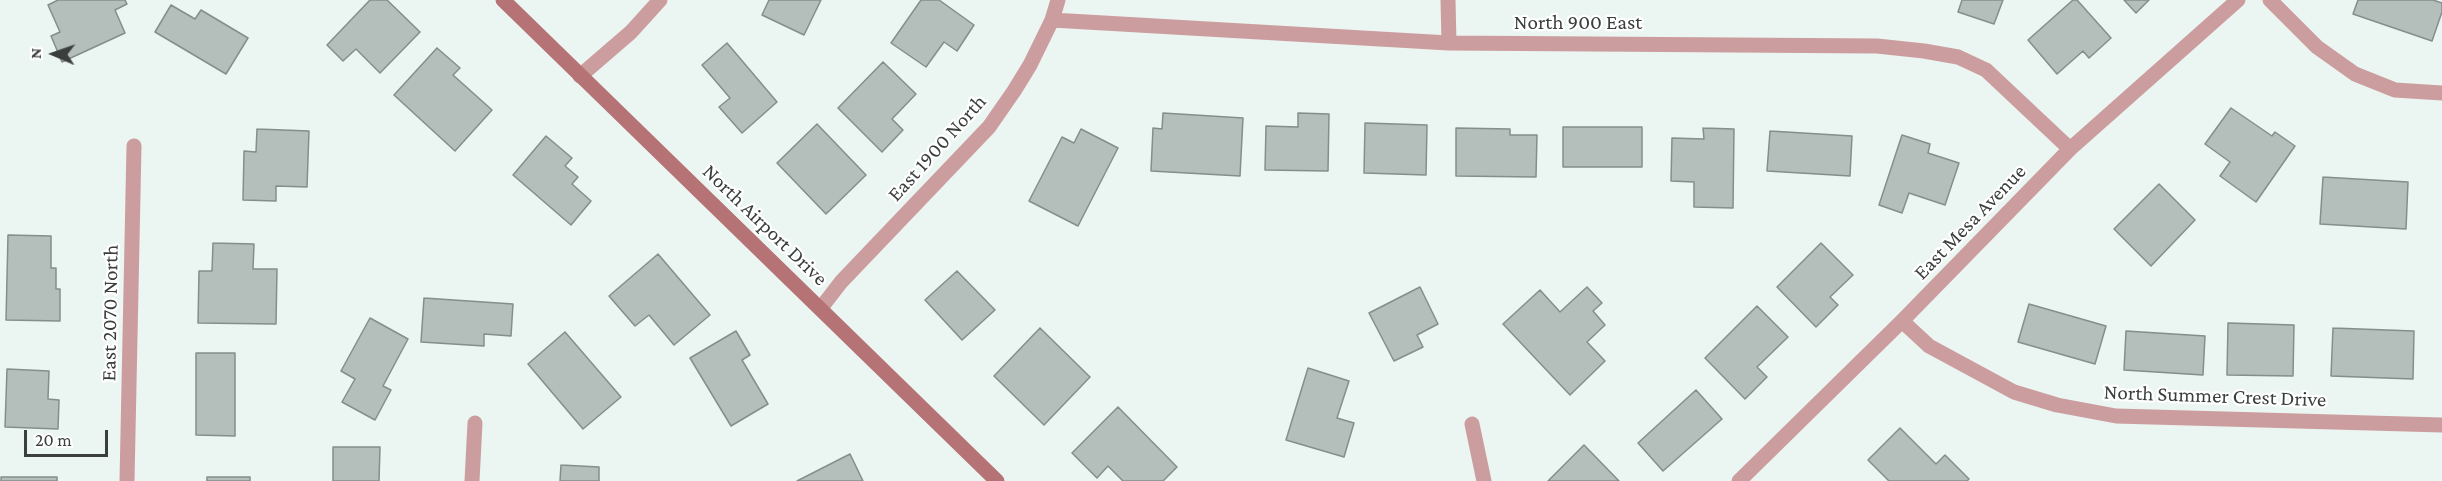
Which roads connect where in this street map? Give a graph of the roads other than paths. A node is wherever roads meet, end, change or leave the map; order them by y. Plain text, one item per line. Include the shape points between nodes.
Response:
1 (503, 0) edge
2 (660, 0) edge
3 (1058, 0) edge
4 (1448, 0) edge
5 (2238, 0) edge
6 (2270, 0) edge
7 (1052, 20) junction
8 (1449, 43) junction
9 (580, 76) junction
10 (2442, 93) edge
11 (134, 146) dead end
12 (2070, 149) junction
13 (821, 308) junction
14 (1902, 321) junction
15 (475, 423) dead end
16 (1472, 424) dead end
17 (2442, 425) edge
18 (989, 479) edge
19 (127, 481) edge
20 (472, 481) edge
21 (1484, 481) edge
22 (1739, 481) edge

1 - 9 street, North Airport Drive
2 - 9 street via 631,32
3 - 7 street, East 1900 North
4 - 8 street
5 - 12 street, East Mesa Avenue
6 - 10 street via 2317,47 2355,74 2395,90
7 - 8 street, North 900 East
7 - 13 street, East 1900 North via 1014,91 989,127
8 - 12 street, North 900 East via 1877,46 1924,51 1958,57 1986,70
9 - 13 street, North Airport Drive
11 - 19 street, East 2070 North
12 - 14 street, East Mesa Avenue
13 - 18 street, North Airport Drive
14 - 17 street, North Summer Crest Drive via 1929,346 2014,392 2057,405 2116,416
14 - 22 street, East Mesa Avenue
15 - 20 street
16 - 21 street

